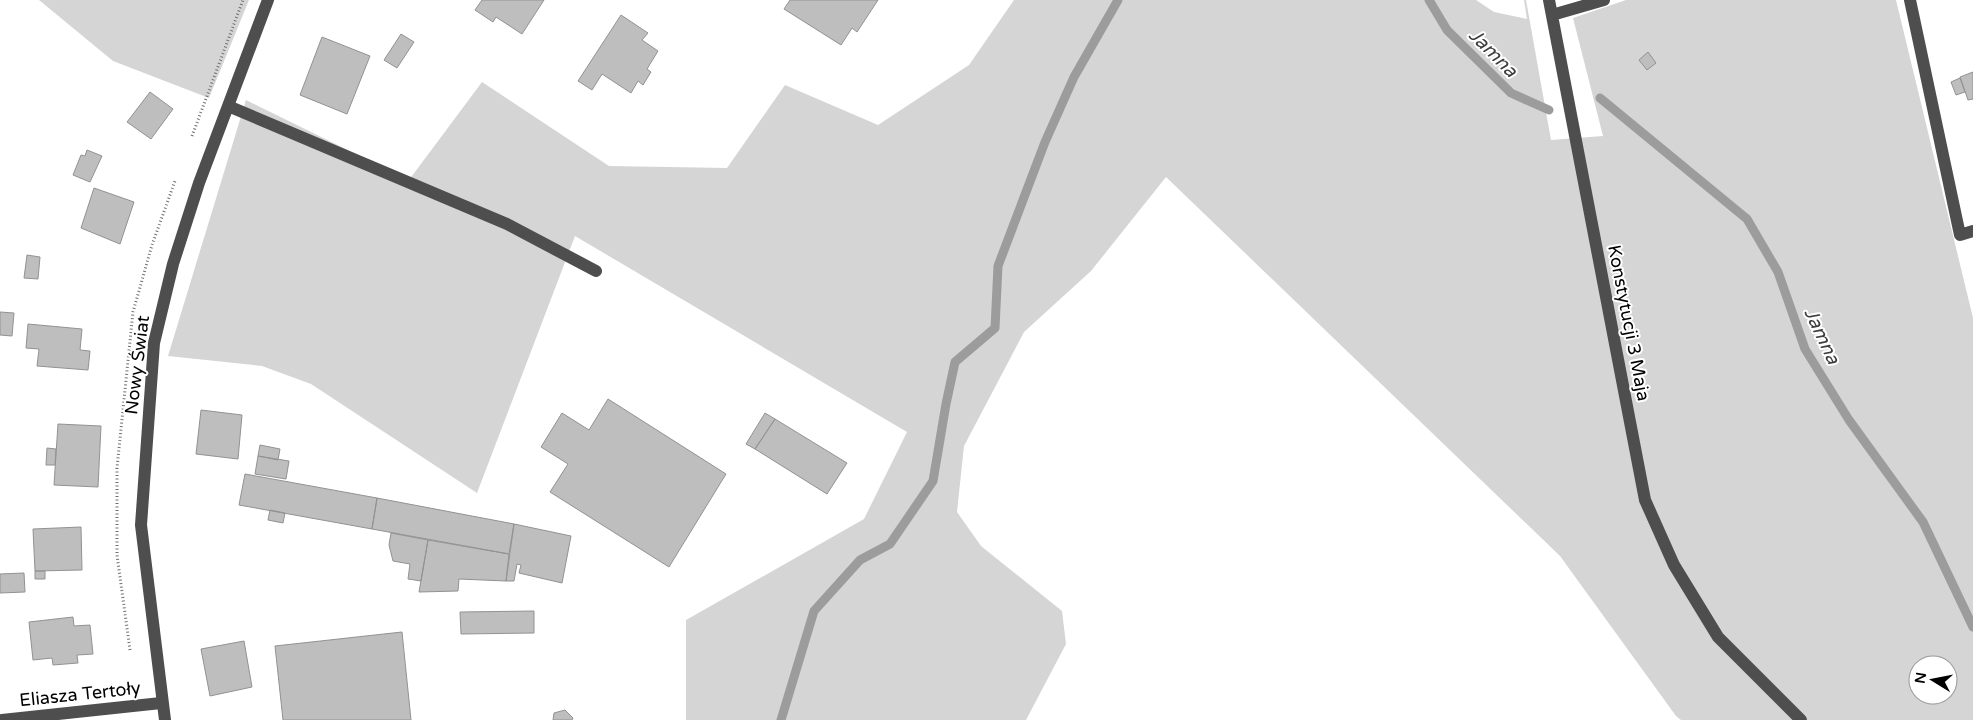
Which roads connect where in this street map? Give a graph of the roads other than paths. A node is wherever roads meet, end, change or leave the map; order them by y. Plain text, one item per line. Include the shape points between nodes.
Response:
1 (268, 0) edge
2 (1549, 0) edge
3 (1604, 0) edge
4 (1910, 0) edge
5 (1552, 15) junction
6 (228, 106) junction
7 (1973, 231) edge
8 (596, 271) dead end
9 (162, 703) junction
10 (2, 720) edge
11 (165, 720) edge
12 (1801, 720) edge

1 - 6 street, Nowy Świat
2 - 5 street, Konstytucji 3 Maja
3 - 5 street
4 - 7 street via 1960,235
5 - 12 street, Konstytucji 3 Maja via 1645,500 1674,565 1718,638
6 - 8 street via 507,224
6 - 9 street, Nowy Świat via 173,264 154,343 141,525
9 - 10 street, Eliasza Tertoły
9 - 11 street, Nowy Świat

